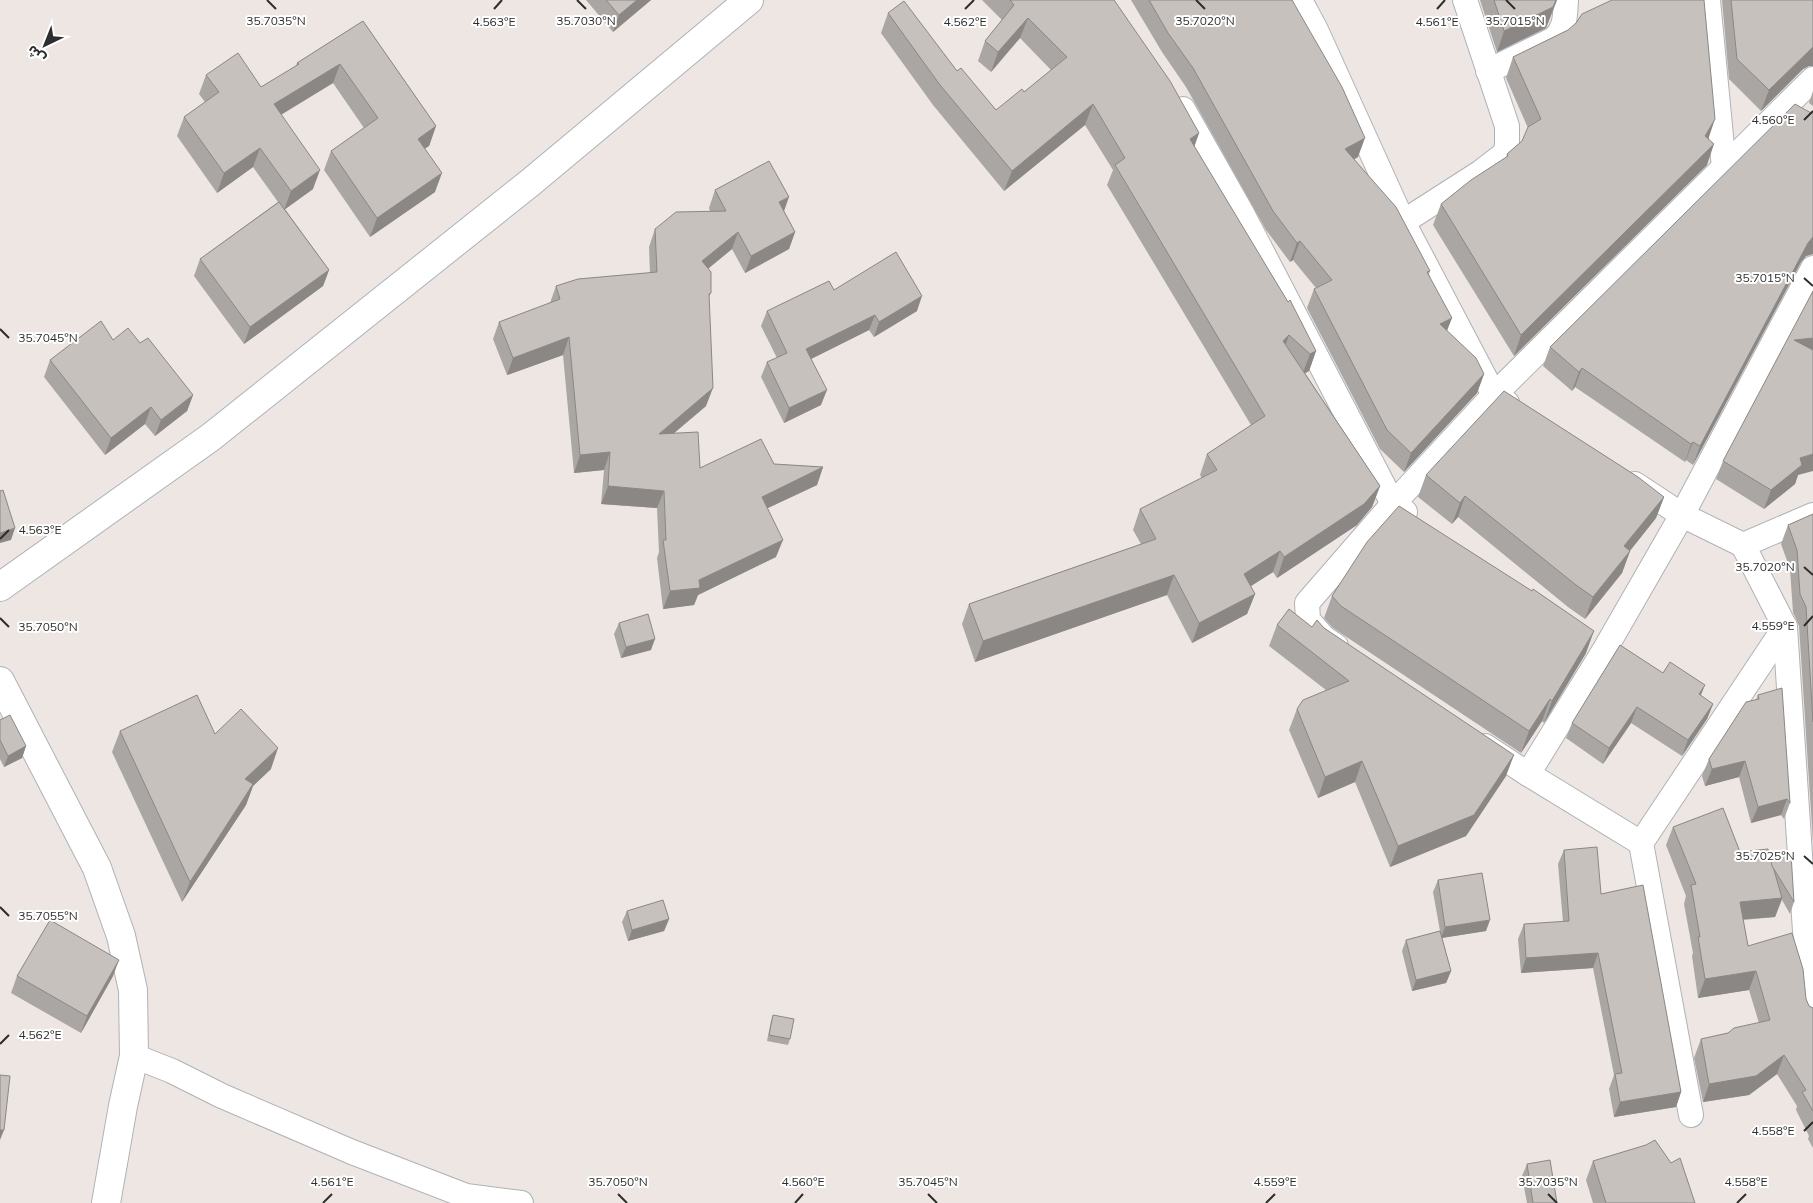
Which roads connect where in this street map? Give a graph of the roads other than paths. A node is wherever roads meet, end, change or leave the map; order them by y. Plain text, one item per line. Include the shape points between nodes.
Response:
1 (749, 0) edge
2 (1300, 0) edge
3 (1465, 0) edge
4 (1566, 0) edge
5 (1708, 0) edge
6 (1488, 70) junction
7 (1813, 79) edge
8 (1174, 94) edge
9 (1724, 168) junction
10 (1403, 222) junction
11 (1813, 268) edge
12 (1494, 395) junction
13 (1527, 416) edge
14 (1616, 473) edge
15 (1392, 504) junction
16 (1682, 514) junction
17 (1813, 515) edge
18 (1425, 526) edge
19 (1743, 545) junction
20 (0, 587) edge
21 (1785, 627) junction
22 (1357, 660) edge
23 (0, 681) edge
24 (1471, 736) edge
25 (1528, 774) junction
26 (1641, 843) junction
27 (1809, 930) edge
28 (1813, 1016) edge
29 (134, 1056) junction
30 (1691, 1115) dead end
31 (106, 1203) edge
32 (521, 1203) edge

1 - 20 street via 531,182 211,437
2 - 10 street
3 - 6 street
4 - 6 street via 1560,34
5 - 9 street
6 - 10 street via 1506,126 1508,148 1481,172
7 - 9 street via 1797,111
8 - 15 street via 1243,215
9 - 12 street
10 - 12 street
11 - 16 street
12 - 13 street
12 - 15 street
14 - 16 street
15 - 18 street
15 - 22 street via 1307,603 1308,620 1324,638
16 - 19 street
16 - 25 street via 1597,644
17 - 19 street
19 - 21 street
21 - 26 street
21 - 27 street
23 - 29 street via 98,868 121,936 133,990
24 - 25 street
25 - 26 street
26 - 30 street
27 - 28 street
29 - 31 street
29 - 32 street via 360,1156 466,1196

